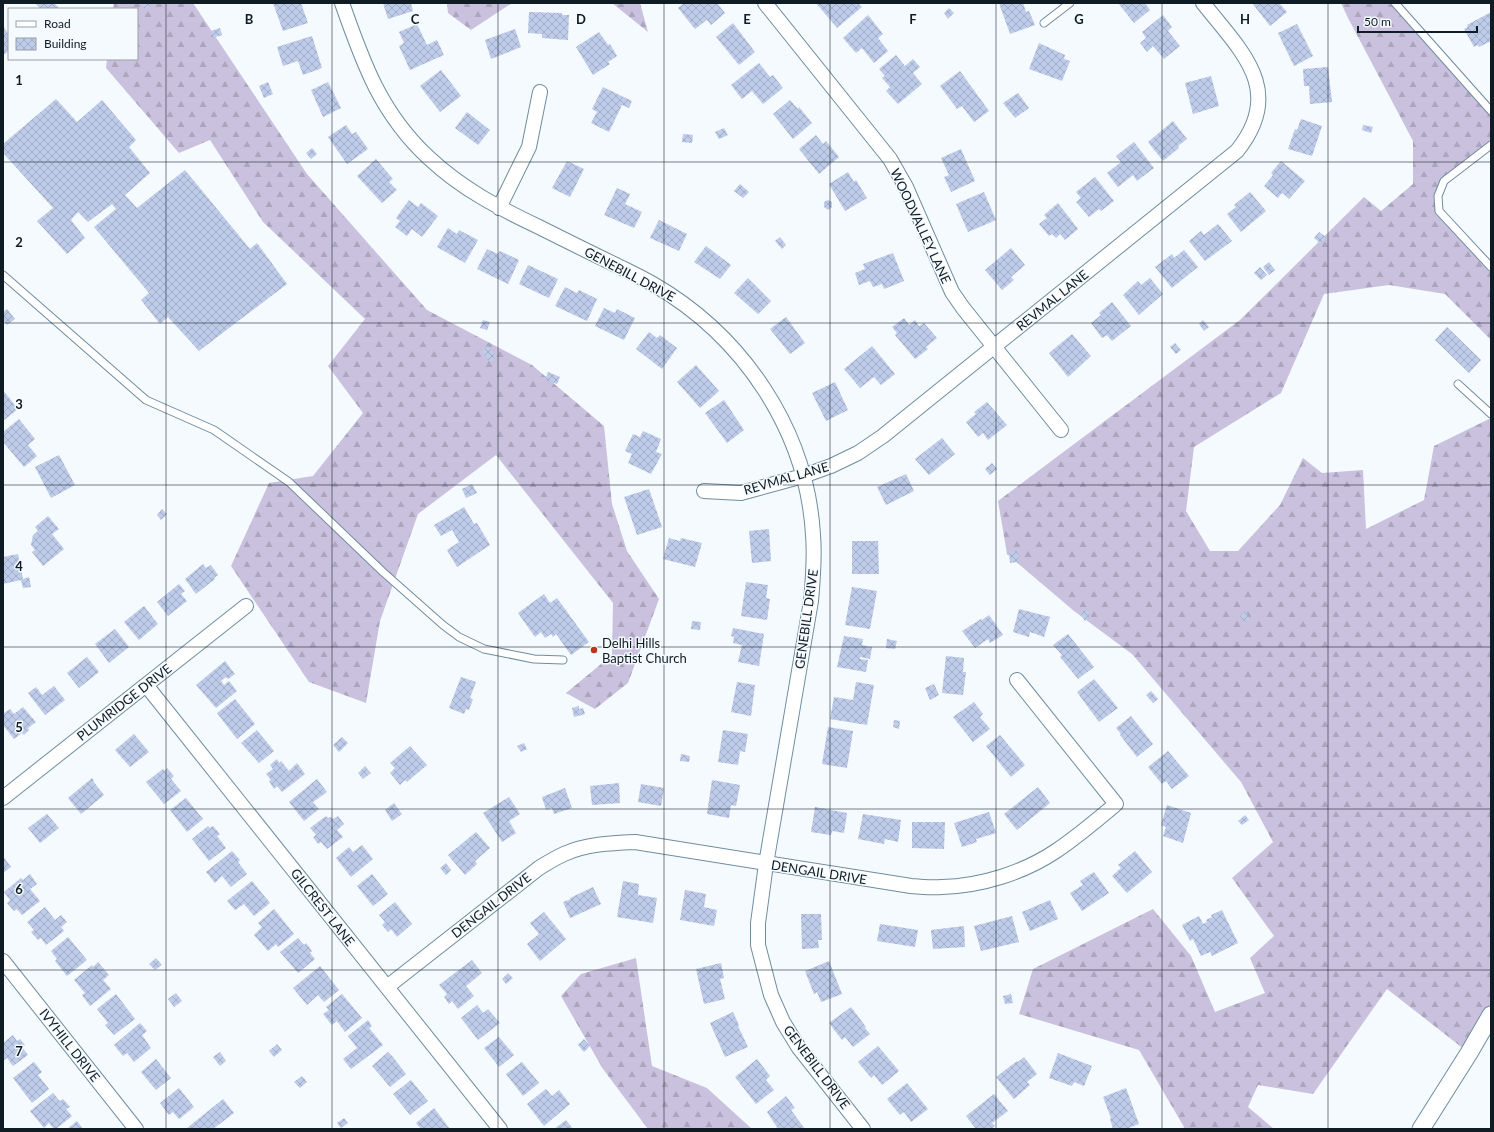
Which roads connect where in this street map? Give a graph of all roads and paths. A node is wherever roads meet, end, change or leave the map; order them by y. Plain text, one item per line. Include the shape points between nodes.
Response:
1 (342, 3) edge
2 (765, 3) edge
3 (1070, 3) edge
4 (1203, 3) edge
5 (1395, 3) edge
6 (1044, 23) dead end
7 (540, 92) dead end
8 (1491, 111) edge
9 (1491, 145) edge
10 (499, 208) junction
11 (1491, 267) edge
12 (3, 275) edge
13 (994, 346) junction
14 (1458, 384) dead end
15 (1491, 414) edge
16 (1061, 430) dead end
17 (803, 476) junction
18 (704, 491) dead end
19 (246, 606) dead end
20 (563, 660) dead end
21 (1017, 680) dead end
22 (146, 684) junction
23 (3, 798) edge
24 (766, 864) junction
25 (3, 961) edge
26 (387, 987) junction
27 (1491, 1015) edge
28 (136, 1129) edge
29 (500, 1129) edge
30 (864, 1129) edge
31 (1421, 1129) edge

1 - 10 street, GENEBILL DRIVE via 374,86 407,135 449,176
2 - 13 street, WOODVALLEY LANE via 890,159 906,187 952,292
3 - 6 lane
4 - 13 street, REVMAL LANE via 1243,53 1257,80 1258,110 1247,139 1237,151
5 - 8 lane
7 - 10 street via 529,147
9 - 11 lane via 1444,181 1438,196 1439,211
10 - 17 street, GENEBILL DRIVE via 652,283 707,321 733,347 772,401 789,434
12 - 20 lane via 146,400 214,430 289,482 383,572 459,637 484,650 534,659
13 - 16 street, WOODVALLEY LANE
13 - 17 street, REVMAL LANE via 883,436 832,466
14 - 15 lane
17 - 18 street, REVMAL LANE via 742,493
17 - 24 street, GENEBILL DRIVE via 813,534 811,601
19 - 22 street, PLUMRIDGE DRIVE
21 - 24 street, DENGAIL DRIVE via 1116,804 1073,839 1029,866 1001,877 941,887 911,886
22 - 23 street, PLUMRIDGE DRIVE
22 - 26 street, GILCREST LANE
24 - 26 street, DENGAIL DRIVE via 635,842 586,847 565,854 539,868
24 - 30 street, GENEBILL DRIVE via 758,923 758,945 771,995 783,1022 799,1048
25 - 28 street, IVYHILL DRIVE
26 - 29 street, GILCREST LANE
27 - 31 street

